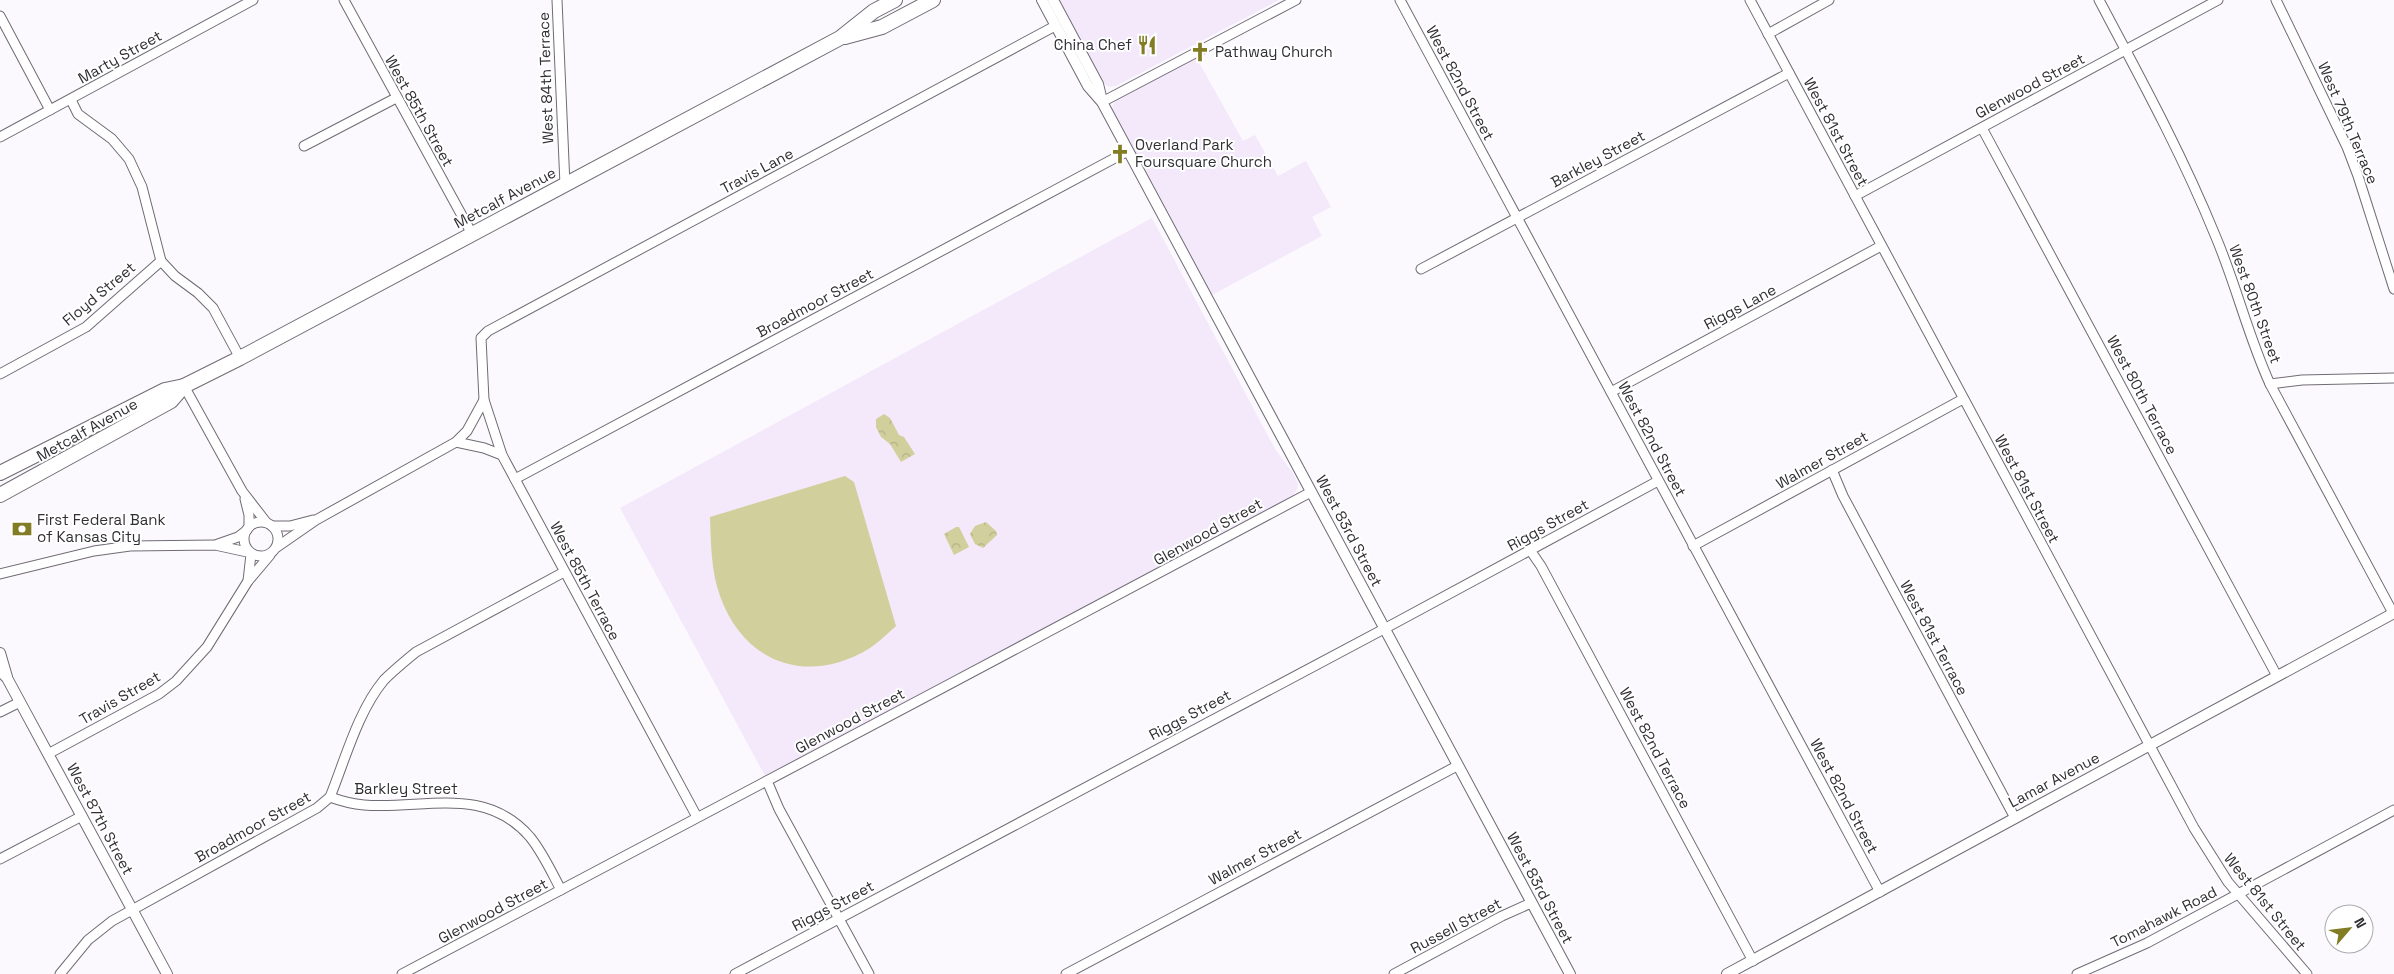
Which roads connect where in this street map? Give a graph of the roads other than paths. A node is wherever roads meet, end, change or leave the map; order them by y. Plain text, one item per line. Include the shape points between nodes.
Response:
1 (252, 0) edge
2 (344, 0) edge
3 (557, 0) edge
4 (895, 0) edge
5 (933, 0) edge
6 (1042, 0) edge
7 (1053, 0) edge
8 (1296, 0) edge
9 (1400, 0) edge
10 (1750, 0) edge
11 (1829, 0) edge
12 (2099, 0) edge
13 (2218, 0) edge
14 (2276, 0) edge
15 (0, 16) edge
16 (1055, 26) junction
17 (1768, 34) junction
18 (840, 38) junction
19 (2126, 50) junction
20 (1788, 73) junction
21 (396, 98) junction
22 (71, 100) junction
23 (1102, 102) junction
24 (50, 110) junction
25 (1982, 128) junction
26 (0, 137) edge
27 (304, 146) dead end
28 (1128, 151) junction
29 (565, 185) junction
30 (1855, 196) junction
31 (1517, 218) junction
32 (472, 234) junction
33 (1882, 246) junction
34 (160, 261) junction
35 (1421, 269) dead end
36 (2394, 288) edge
37 (480, 347) joint
38 (240, 358) junction
39 (0, 374) edge
40 (2394, 378) edge
41 (2270, 384) junction
42 (184, 386) junction
43 (1611, 392) junction
44 (1963, 399) junction
45 (484, 400) junction
46 (456, 442) junction
47 (502, 455) junction
48 (1832, 470) junction
49 (0, 474) edge
50 (515, 479) junction
51 (1658, 481) junction
52 (242, 492) junction
53 (1311, 492) junction
54 (0, 496) edge
55 (316, 520) junction
56 (269, 524) junction
57 (248, 529) junction
58 (215, 545) junction
59 (1693, 546) junction
60 (277, 547) junction
61 (1530, 550) junction
62 (249, 553) junction
63 (270, 555) junction
64 (564, 572) junction
65 (0, 574) edge
66 (248, 581) junction
67 (2393, 613) edge
68 (1384, 629) junction
69 (0, 653) edge
70 (3, 674) edge
71 (2278, 676) junction
72 (20, 702) junction
73 (0, 712) edge
74 (2150, 746) junction
75 (48, 754) junction
76 (1458, 766) junction
77 (767, 781) junction
78 (330, 797) junction
79 (2394, 810) edge
80 (82, 816) junction
81 (697, 817) junction
82 (2015, 818) junction
83 (0, 859) edge
84 (561, 890) junction
85 (1880, 892) junction
86 (2238, 894) junction
87 (1531, 903) junction
88 (132, 910) junction
89 (839, 919) junction
90 (1753, 960) junction
91 (60, 974) edge
92 (167, 974) edge
93 (402, 974) edge
94 (735, 974) edge
95 (869, 974) edge
96 (1066, 974) edge
97 (1394, 974) edge
98 (1570, 974) edge
99 (1727, 974) edge
100 (2077, 974) edge
101 (2307, 974) edge

1 - 22 street, Marty Street
2 - 21 street, West 85th Street
3 - 29 street, West 84th Terrace
4 - 18 main road, Metcalf Avenue via 874,11
5 - 18 main road, Metcalf Avenue via 882,27
6 - 16 street, West 83rd Street
7 - 23 street, West 83rd Street via 1098,84
8 - 23 street
9 - 31 street, West 82nd Street
10 - 17 street, West 81st Street
11 - 17 street
12 - 19 street, West 80th Street
13 - 19 street, Glenwood Street
14 - 36 street, West 79th Terrace via 2347,147
15 - 24 street
16 - 23 street, West 83rd Street via 1088,86
16 - 37 street, Travis Lane via 488,331 481,338
17 - 20 street, West 81st Street
18 - 29 main road, Metcalf Avenue
19 - 25 street, Glenwood Street
19 - 41 street, West 80th Street via 2197,191 2226,262 2254,350
20 - 30 street, West 81st Street
20 - 31 street, Barkley Street
21 - 27 street
21 - 32 street, West 85th Street
22 - 24 street, Marty Street
22 - 34 street via 78,114 112,139 130,159 142,187
23 - 28 street, West 83rd Street
24 - 26 street, Marty Street
25 - 30 street, Glenwood Street
25 - 71 street, West 80th Terrace
28 - 50 street, Broadmoor Street
28 - 53 street, West 83rd Street
29 - 32 main road, Metcalf Avenue
30 - 33 street, West 81st Street
31 - 35 street, Barkley Street
31 - 43 street, West 82nd Street
32 - 38 main road, Metcalf Avenue
33 - 43 street, Riggs Lane
33 - 44 street, West 81st Street
34 - 38 street via 213,308
34 - 39 street, Floyd Street via 86,327
37 - 45 street, West 85th Terrace
38 - 42 main road, Metcalf Avenue
40 - 41 street
41 - 67 street, West 80th Street
42 - 49 main road, Metcalf Avenue via 165,390
42 - 52 street
42 - 54 main road, Metcalf Avenue via 171,401
43 - 51 street, West 82nd Street
44 - 48 street, Walmer Street
44 - 74 street, West 81st Street
45 - 46 street via 467,431
45 - 47 street, West 85th Terrace
46 - 47 street
46 - 55 street
47 - 50 street, West 85th Terrace
48 - 59 street, Walmer Street
48 - 82 street, West 81st Terrace
50 - 64 street, West 85th Terrace
51 - 59 street, West 82nd Street
51 - 61 street, Riggs Street
52 - 56 street
52 - 57 street via 249,515
53 - 68 street, West 83rd Street
53 - 77 street, Glenwood Street
55 - 56 street via 290,526
55 - 60 street
56 - 57 street via 256,523
56 - 60 street via 279,537
57 - 58 street
57 - 62 street via 244,541
58 - 62 street
58 - 65 street via 130,546 94,551
59 - 85 street, West 82nd Street
60 - 63 street
61 - 68 street, Riggs Street
61 - 90 street, West 82nd Terrace
62 - 63 street
62 - 66 street, Travis Street
63 - 66 street, Travis Street
64 - 78 street, Broadmoor Street via 416,652 398,666 371,699
64 - 81 street, West 85th Terrace
66 - 75 street, Travis Street via 207,647 176,681 159,694
67 - 71 street, Lamar Avenue
68 - 76 street, West 83rd Street
68 - 89 street, Riggs Street
69 - 70 street, West 87th Street
70 - 72 street, West 87th Street
71 - 74 street, Lamar Avenue
72 - 73 street
72 - 75 street, West 87th Street
74 - 82 street, Lamar Avenue
74 - 86 street, West 81st Street via 2194,828
75 - 80 street, West 87th Street
76 - 87 street, West 83rd Street
76 - 96 street, Walmer Street
77 - 81 street, Glenwood Street
77 - 89 street
78 - 84 street, Barkley Street via 364,805 450,802 493,810 532,839
78 - 88 street, Broadmoor Street via 317,808
79 - 86 street, Tomahawk Road
80 - 83 street
80 - 88 street, West 87th Street
81 - 84 street, Glenwood Street
82 - 85 street, Lamar Avenue
84 - 93 street, Glenwood Street
85 - 90 street, Lamar Avenue
86 - 100 street, Tomahawk Road via 2146,944
86 - 101 street, West 81st Street
87 - 97 street, Russell Street
87 - 98 street, West 83rd Street
88 - 91 street, Broadmoor Street via 101,928
88 - 92 street, West 87th Street
89 - 94 street, Riggs Street
89 - 95 street
90 - 99 street, Lamar Avenue

